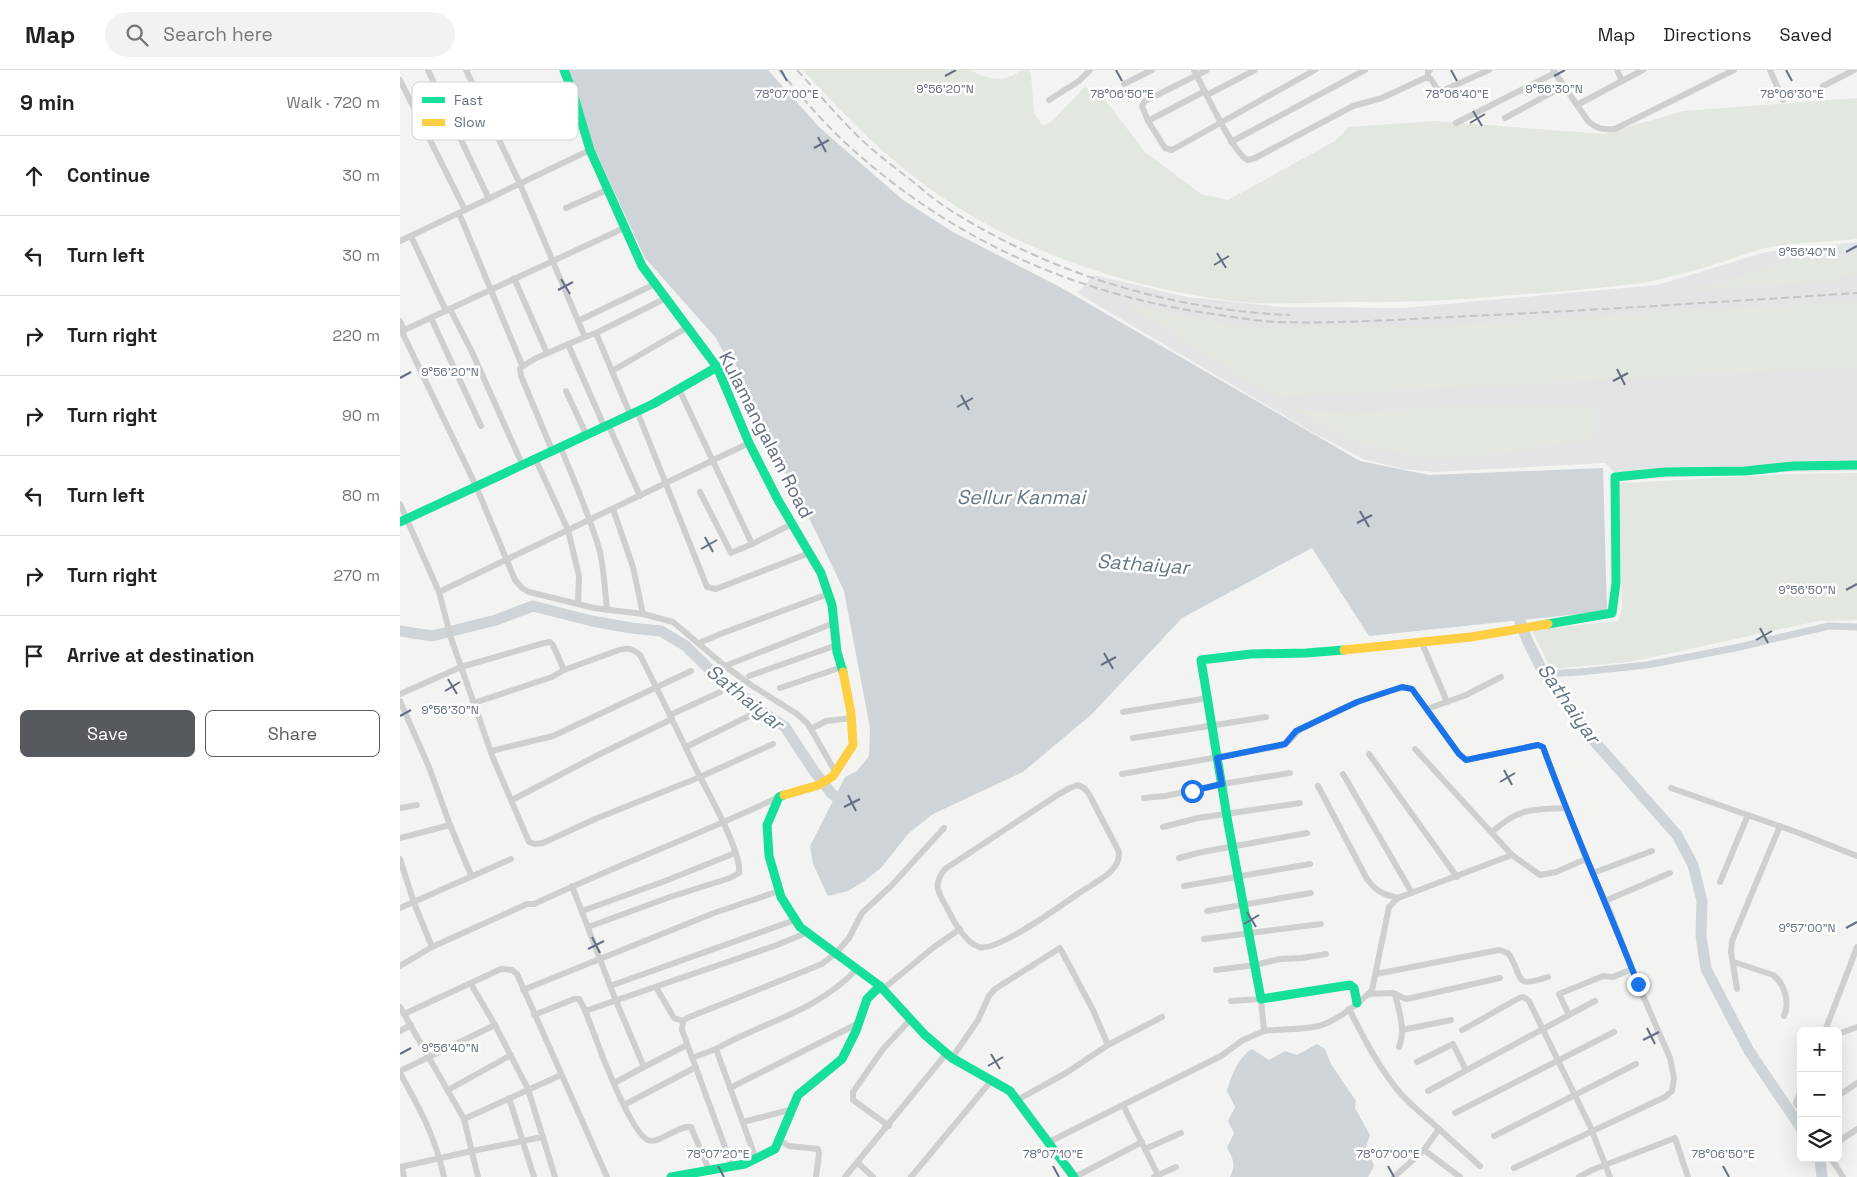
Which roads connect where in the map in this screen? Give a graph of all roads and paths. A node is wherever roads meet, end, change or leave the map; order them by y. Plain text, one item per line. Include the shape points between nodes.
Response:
1 (428, 70) edge
2 (466, 70) edge
3 (564, 70) edge
4 (1090, 70) edge
5 (1152, 70) edge
6 (1206, 70) edge
7 (1255, 70) edge
8 (1315, 70) edge
9 (1365, 70) edge
10 (1430, 70) edge
11 (1489, 70) edge
12 (1617, 70) edge
13 (1643, 70) edge
14 (1734, 70) edge
15 (1770, 70) edge
16 (1854, 70) edge
17 (1554, 71) edge
18 (1195, 72) edge
19 (1428, 78) junction
20 (400, 80) edge
21 (1622, 81) junction
22 (434, 82) edge
23 (472, 82) edge
24 (569, 82) edge
25 (1124, 84) dead end
26 (1564, 86) junction
27 (1823, 86) dead end
28 (1206, 93) junction
29 (1048, 100) dead end
30 (1784, 100) dead end
31 (1577, 105) junction
32 (412, 106) edge
33 (578, 110) edge
34 (1505, 118) dead end
35 (1148, 121) junction
36 (1221, 122) junction
37 (1456, 123) dead end
38 (428, 140) edge
39 (461, 140) edge
40 (499, 140) edge
41 (1231, 142) junction
42 (590, 150) junction
43 (520, 184) junction
44 (608, 190) junction
45 (489, 199) junction
46 (566, 208) dead end
47 (462, 212) junction
48 (624, 228) junction
49 (411, 236) junction
50 (400, 241) edge
51 (552, 261) junction
52 (514, 278) junction
53 (655, 284) junction
54 (491, 290) junction
55 (666, 298) junction
56 (448, 310) junction
57 (431, 318) junction
58 (400, 321) edge
59 (578, 321) junction
60 (688, 327) junction
61 (402, 332) edge
62 (596, 333) junction
63 (585, 337) junction
64 (568, 344) junction
65 (547, 353) junction
66 (522, 365) junction
67 (717, 367) junction
68 (612, 371) junction
69 (679, 389) junction
70 (566, 391) dead end
71 (634, 413) junction
72 (606, 425) junction
73 (481, 426) dead end
74 (586, 434) junction
75 (749, 443) junction
76 (556, 448) junction
77 (535, 458) junction
78 (712, 461) junction
79 (522, 464) junction
80 (1857, 466) edge
81 (666, 484) junction
82 (476, 486) junction
83 (700, 492) dead end
84 (640, 496) junction
85 (400, 504) edge
86 (613, 509) junction
87 (590, 520) junction
88 (403, 521) edge
89 (792, 524) junction
90 (568, 530) junction
91 (752, 544) junction
92 (809, 552) junction
93 (506, 558) junction
94 (438, 592) junction
95 (828, 594) junction
96 (578, 603) junction
97 (607, 610) junction
98 (643, 614) junction
99 (834, 623) junction
100 (699, 643) junction
101 (1422, 643) junction
102 (836, 645) junction
103 (725, 666) junction
104 (461, 667) junction
105 (842, 667) junction
106 (564, 670) junction
107 (691, 672) dead end
108 (749, 676) dead end
109 (1501, 678) dead end
110 (657, 688) junction
111 (780, 688) dead end
112 (720, 692) dead end
113 (400, 694) edge
114 (1208, 698) junction
115 (400, 701) edge
116 (1447, 702) junction
117 (474, 703) junction
118 (1427, 709) junction
119 (1123, 712) dead end
120 (748, 716) dead end
121 (671, 717) junction
122 (1266, 717) dead end
123 (852, 718) junction
124 (1212, 725) junction
125 (811, 729) junction
126 (1133, 738) dead end
127 (772, 744) dead end
128 (686, 747) junction
129 (1415, 749) dead end
130 (491, 751) junction
131 (1368, 754) dead end
132 (1217, 758) junction
133 (1290, 773) dead end
134 (1122, 774) dead end
135 (1343, 774) dead end
136 (835, 775) junction
137 (700, 777) junction
138 (1222, 784) junction
139 (1318, 786) dead end
140 (1671, 788) dead end
141 (779, 797) junction
142 (1144, 798) dead end
143 (512, 800) junction
144 (1300, 803) dead end
145 (417, 805) dead end
146 (400, 808) edge
147 (1566, 808) junction
148 (1227, 814) junction
149 (1748, 815) junction
150 (723, 823) junction
151 (450, 825) junction
152 (1163, 826) dead end
153 (1780, 826) junction
154 (944, 828) dead end
155 (1492, 832) junction
156 (1307, 833) dead end
157 (400, 838) edge
158 (1233, 847) junction
159 (1652, 851) dead end
160 (735, 853) junction
161 (1512, 856) junction
162 (1857, 856) edge
163 (1179, 858) dead end
164 (400, 859) edge
165 (511, 859) dead end
166 (1586, 859) junction
167 (1310, 864) dead end
168 (1670, 872) dead end
169 (1593, 873) junction
170 (471, 875) junction
171 (1238, 876) junction
172 (1457, 876) junction
173 (1720, 882) dead end
174 (572, 886) junction
175 (1184, 886) dead end
176 (780, 891) junction
177 (1310, 893) dead end
178 (1412, 893) junction
179 (1398, 898) junction
180 (1605, 901) junction
181 (414, 903) junction
182 (1243, 904) junction
183 (400, 908) edge
184 (582, 911) junction
185 (1207, 911) dead end
186 (795, 920) junction
187 (1321, 924) dead end
188 (588, 927) junction
189 (960, 929) junction
190 (808, 932) junction
191 (1249, 934) junction
192 (1204, 939) dead end
193 (432, 947) junction
194 (1857, 947) edge
195 (836, 953) junction
196 (400, 954) edge
197 (1326, 954) dead end
198 (600, 959) junction
199 (1734, 962) junction
200 (402, 964) edge
201 (1255, 965) junction
202 (857, 969) junction
203 (1632, 969) junction
204 (1216, 970) dead end
205 (1376, 974) junction
206 (1548, 977) dead end
207 (1500, 978) dead end
208 (471, 984) junction
209 (610, 986) junction
210 (656, 987) junction
211 (882, 988) junction
212 (1737, 989) dead end
213 (523, 990) junction
214 (1368, 994) junction
215 (1395, 994) junction
216 (1261, 999) junction
217 (616, 1001) junction
218 (1231, 1001) dead end
219 (1595, 1001) dead end
220 (1357, 1003) junction
221 (400, 1007) edge
222 (1348, 1009) junction
223 (584, 1011) junction
224 (404, 1014) junction
225 (534, 1015) junction
226 (1569, 1015) junction
227 (1162, 1016) dead end
228 (1784, 1016) dead end
229 (910, 1019) junction
230 (1451, 1020) dead end
231 (683, 1021) junction
232 (859, 1023) junction
233 (411, 1025) junction
234 (495, 1025) junction
235 (1827, 1027) edge
236 (1856, 1028) edge
237 (1402, 1030) junction
238 (1462, 1030) dead end
239 (1542, 1030) junction
240 (400, 1031) edge
241 (1264, 1031) junction
242 (1614, 1032) dead end
243 (1842, 1033) edge
244 (687, 1045) junction
245 (1108, 1045) junction
246 (1399, 1047) dead end
247 (716, 1049) junction
248 (511, 1055) junction
249 (949, 1056) junction
250 (429, 1058) junction
251 (692, 1058) junction
252 (1557, 1061) junction
253 (1417, 1062) dead end
254 (1636, 1064) dead end
255 (644, 1067) junction
256 (696, 1067) junction
257 (1466, 1070) junction
258 (400, 1072) edge
259 (561, 1075) junction
260 (991, 1081) junction
261 (614, 1083) junction
262 (1857, 1083) edge
263 (730, 1088) junction
264 (448, 1090) junction
265 (528, 1090) junction
266 (1428, 1091) dead end
267 (1842, 1093) edge
268 (1575, 1095) junction
269 (509, 1098) junction
270 (1017, 1100) junction
271 (624, 1105) junction
272 (1123, 1105) junction
273 (793, 1109) junction
274 (1456, 1114) dead end
275 (464, 1119) junction
276 (743, 1122) junction
277 (889, 1126) junction
278 (1439, 1129) junction
279 (1592, 1130) junction
280 (1856, 1132) edge
281 (1181, 1133) dead end
282 (1494, 1136) dead end
283 (543, 1137) junction
284 (780, 1140) junction
285 (1842, 1140) edge
286 (523, 1141) junction
287 (1049, 1142) junction
288 (1142, 1142) junction
289 (1145, 1149) junction
290 (1424, 1150) junction
291 (472, 1151) junction
292 (440, 1158) junction
293 (756, 1159) junction
294 (1834, 1162) edge
295 (858, 1163) junction
296 (1606, 1165) junction
297 (732, 1166) junction
298 (1480, 1166) dead end
299 (401, 1167) edge
300 (1176, 1167) dead end
301 (1514, 1168) dead end
302 (709, 1170) junction
303 (696, 1175) edge
304 (1157, 1176) edge
305 (404, 1177) edge
306 (444, 1177) edge
307 (478, 1177) edge
308 (534, 1177) edge
309 (555, 1177) edge
310 (607, 1177) edge
311 (671, 1177) edge
312 (816, 1177) edge
313 (845, 1177) edge
314 (873, 1177) edge
315 (910, 1177) edge
316 (1074, 1177) edge
317 (1394, 1177) edge
318 (1460, 1177) edge
319 (1579, 1177) edge
320 (1610, 1177) edge
321 (1688, 1177) edge
322 (1843, 1177) edge

1 - 22 street
2 - 23 street
3 - 24 street, Kulamangalam Road
4 - 29 street via 1070,88
5 - 25 street
6 - 18 street
7 - 28 street
8 - 36 street
9 - 41 street
10 - 19 street
11 - 19 street via 1444,90 1437,89
12 - 21 street
13 - 21 street
14 - 31 street via 1615,129 1595,127
15 - 30 street
16 - 27 street
17 - 26 street
17 - 37 street
18 - 28 street
18 - 35 street via 1142,104
19 - 41 street via 1382,98 1353,106 1255,158 1244,159
20 - 32 street
21 - 31 street
26 - 31 street
26 - 34 street
28 - 35 street
28 - 36 street
33 - 42 street, Kulamangalam Road
35 - 36 street via 1165,148 1170,150
36 - 41 street
38 - 47 street
39 - 45 street
40 - 43 street
42 - 43 street
42 - 44 street, Kulamangalam Road
43 - 45 street
43 - 51 street
44 - 46 street
44 - 48 street, Kulamangalam Road
45 - 47 street
47 - 49 street
47 - 54 street
48 - 51 street
48 - 53 street, Kulamangalam Road via 642,266
49 - 50 street
49 - 56 street
51 - 52 street
51 - 59 street
52 - 54 street
52 - 65 street
53 - 55 street, Kulamangalam Road
53 - 59 street
54 - 56 street
54 - 66 street
55 - 60 street, Kulamangalam Road
55 - 62 street
56 - 57 street
56 - 79 street via 472,352
57 - 61 street
57 - 73 street
58 - 61 street
59 - 63 street
60 - 67 street, Kulamangalam Road
60 - 68 street
61 - 82 street
62 - 63 street
62 - 68 street
63 - 64 street
64 - 65 street
64 - 72 street
65 - 66 street
66 - 76 street via 521,376
67 - 69 street
67 - 75 street, Kulamangalam Road
68 - 71 street
69 - 71 street
69 - 78 street
70 - 74 street
71 - 72 street
71 - 81 street
72 - 74 street
72 - 84 street
74 - 76 street
75 - 78 street
75 - 89 street, Kulamangalam Road
76 - 77 street
76 - 87 street
77 - 79 street
77 - 90 street
78 - 81 street
78 - 91 street
79 - 82 street
80 - 101 street via 1793,466 1615,477 1616,583 1612,612
81 - 84 street
81 - 92 street via 704,582 711,589
82 - 88 street
82 - 93 street
83 - 91 street via 729,552
84 - 86 street
85 - 88 street
86 - 87 street
86 - 98 street via 631,560
87 - 90 street
87 - 97 street via 604,574
88 - 94 street
89 - 91 street
89 - 92 street, Kulamangalam Road
90 - 93 street
90 - 96 street via 579,576
92 - 95 street, Kulamangalam Road
93 - 94 street
93 - 96 street via 515,580 528,592
94 - 104 street
95 - 99 street, Kulamangalam Road
95 - 100 street
96 - 97 street
97 - 98 street
98 - 100 street via 673,622
99 - 102 street, Kulamangalam Road
99 - 103 street
100 - 103 street
101 - 114 street via 1201,660
101 - 116 street
102 - 105 street, Kulamangalam Road
102 - 108 street
103 - 125 street via 797,714
104 - 106 street via 550,642
104 - 113 street
104 - 117 street
105 - 111 street
105 - 123 street, Kulamangalam Road
106 - 110 street via 625,648 640,655
106 - 117 street
107 - 110 street
109 - 116 street
110 - 121 street
110 - 130 street via 553,736
112 - 121 street
114 - 119 street
114 - 124 street
115 - 151 street
116 - 118 street
117 - 130 street
118 - 132 street via 1412,689 1402,687 1357,702 1312,723 1296,731 1288,742
118 - 147 street via 1466,760 1541,745
120 - 128 street
121 - 128 street
121 - 143 street
122 - 124 street
123 - 125 street via 826,721
123 - 136 street, Kulamangalam Road via 853,745
124 - 126 street
124 - 132 street
125 - 136 street
127 - 137 street
128 - 137 street
129 - 155 street
130 - 143 street
131 - 172 street
132 - 134 street
132 - 138 street
133 - 138 street
135 - 178 street
136 - 141 street via 819,784
137 - 143 street via 535,844 529,842
137 - 150 street
138 - 142 street
138 - 148 street
139 - 179 street via 1367,879 1383,894
140 - 149 street
141 - 150 street
141 - 176 street via 767,826 769,856
144 - 148 street
145 - 146 street
147 - 155 street via 1531,809 1518,813
147 - 166 street
148 - 152 street
148 - 158 street
149 - 153 street
149 - 173 street
150 - 160 street
150 - 174 street
151 - 157 street
151 - 170 street
153 - 162 street
153 - 199 street via 1732,941
154 - 195 street via 862,913 849,938
155 - 161 street
156 - 158 street
158 - 163 street
158 - 171 street
159 - 169 street
160 - 184 street
160 - 188 street via 740,868 735,876
161 - 166 street via 1540,875
161 - 172 street
164 - 181 street
165 - 170 street
166 - 169 street
167 - 171 street
168 - 180 street
169 - 180 street
170 - 181 street
171 - 175 street
171 - 182 street
172 - 178 street
174 - 184 street
174 - 193 street
176 - 186 street
176 - 198 street via 714,913
177 - 182 street
178 - 179 street
179 - 205 street via 1389,907
180 - 203 street
181 - 183 street
181 - 193 street
182 - 185 street
182 - 191 street
184 - 188 street
186 - 190 street
186 - 209 street
187 - 191 street
188 - 198 street
189 - 189 street via 938,892 938,877 945,868 1070,788 1078,785 1084,788 1119,852 1116,866 1039,920 992,947 981,948 973,944
189 - 211 street
190 - 195 street
190 - 210 street
191 - 192 street
191 - 201 street
193 - 200 street
194 - 235 street
195 - 202 street
195 - 231 street via 822,964
196 - 200 street
197 - 201 street
198 - 209 street
198 - 213 street
199 - 212 street
199 - 228 street via 1777,978 1787,1004
201 - 204 street
201 - 216 street
202 - 211 street
202 - 247 street via 826,997
203 - 226 street via 1613,977 1603,976 1559,994
203 - 279 street via 1670,1058 1674,1078 1672,1091
205 - 206 street via 1499,950 1508,953 1524,982
205 - 214 street
207 - 215 street via 1406,999
208 - 213 street via 507,968 517,974
208 - 224 street
208 - 234 street
209 - 217 street
210 - 217 street
210 - 231 street via 674,1018
211 - 229 street
211 - 232 street via 867,999
213 - 225 street
214 - 215 street
214 - 220 street
215 - 237 street
216 - 218 street
216 - 220 street via 1350,985 1354,988
216 - 241 street
217 - 223 street
217 - 255 street
219 - 226 street
220 - 222 street
221 - 224 street
222 - 241 street via 1318,1026
222 - 278 street via 1372,1053 1402,1096
223 - 225 street via 579,999 574,999
223 - 261 street
224 - 233 street
225 - 259 street
226 - 239 street
227 - 245 street
229 - 249 street
229 - 277 street via 883,1049 853,1092 853,1100
230 - 237 street
231 - 244 street
232 - 263 street
232 - 273 street via 842,1058 798,1095
233 - 240 street
233 - 250 street
234 - 248 street
234 - 250 street
236 - 243 street
237 - 246 street
238 - 239 street via 1522,997 1529,1001
239 - 252 street
239 - 257 street
241 - 272 street
242 - 252 street
244 - 251 street
244 - 255 street
245 - 249 street via 1060,948 995,989 978,1020
245 - 270 street
247 - 251 street
247 - 263 street
248 - 264 street
248 - 265 street
249 - 260 street
249 - 277 street
250 - 258 street
250 - 264 street
251 - 256 street
252 - 268 street
252 - 274 street
253 - 257 street via 1453,1044
254 - 268 street
255 - 261 street
256 - 271 street
256 - 297 street
257 - 266 street
258 - 292 street via 425,1118
259 - 265 street
259 - 310 street
260 - 270 street via 1010,1091
260 - 315 street
261 - 271 street
262 - 267 street
263 - 276 street
264 - 275 street
265 - 269 street
265 - 283 street
268 - 279 street
268 - 282 street
269 - 275 street
269 - 286 street
270 - 287 street
271 - 302 street via 647,1140 656,1140 681,1128 691,1127
272 - 287 street
272 - 288 street
273 - 276 street
273 - 284 street
275 - 291 street
276 - 293 street
277 - 295 street
278 - 290 street
278 - 298 street
279 - 296 street
279 - 301 street
280 - 285 street
281 - 289 street
283 - 286 street
283 - 309 street
284 - 293 street via 775,1149
284 - 312 street via 789,1146 818,1149
286 - 291 street
286 - 308 street
287 - 316 street
288 - 289 street
288 - 316 street
289 - 304 street
290 - 317 street
290 - 318 street
291 - 292 street
291 - 307 street
292 - 299 street
292 - 306 street
293 - 297 street
294 - 322 street
295 - 313 street
295 - 314 street
296 - 319 street
296 - 320 street
296 - 321 street via 1675,1138
297 - 302 street
299 - 305 street
300 - 304 street
302 - 303 street
303 - 311 street

